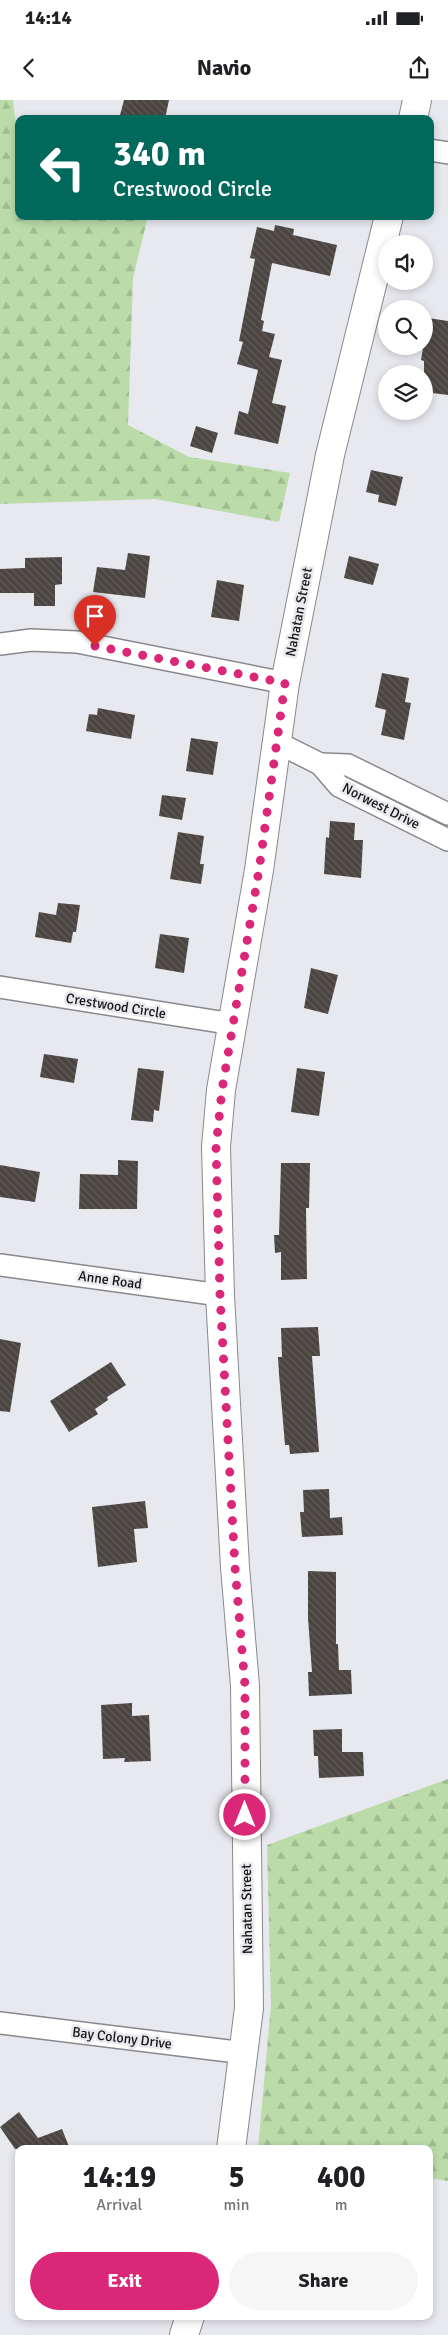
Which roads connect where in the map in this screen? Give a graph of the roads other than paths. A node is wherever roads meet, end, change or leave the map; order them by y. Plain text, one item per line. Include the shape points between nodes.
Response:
1 (417, 100) edge
2 (413, 115) edge
3 (434, 151) edge
4 (448, 153) edge
5 (387, 220) edge
6 (0, 644) edge
7 (285, 683) junction
8 (276, 742) junction
9 (320, 764) junction
10 (448, 814) edge
11 (448, 840) edge
12 (0, 987) edge
13 (233, 1024) junction
14 (0, 1265) edge
15 (220, 1295) junction
16 (0, 2023) edge
17 (245, 2053) junction
18 (232, 2145) edge
19 (189, 2320) edge
20 (184, 2335) edge

1 - 2 main road
3 - 4 street
5 - 7 main road, Nahatan Street via 323,483
6 - 7 street via 31,640 77,642
7 - 8 main road, Nahatan Street
8 - 9 street, Norwest Drive
8 - 13 main road, Nahatan Street
9 - 10 street, Norwest Drive via 348,764
9 - 11 street, Norwest Drive via 339,786
12 - 13 street, Crestwood Circle
13 - 15 main road, Nahatan Street via 216,1147
14 - 15 street, Anne Road
15 - 17 main road, Nahatan Street via 245,1686 250,2008
16 - 17 street, Bay Colony Drive
17 - 18 main road, Nahatan Street
19 - 20 main road

